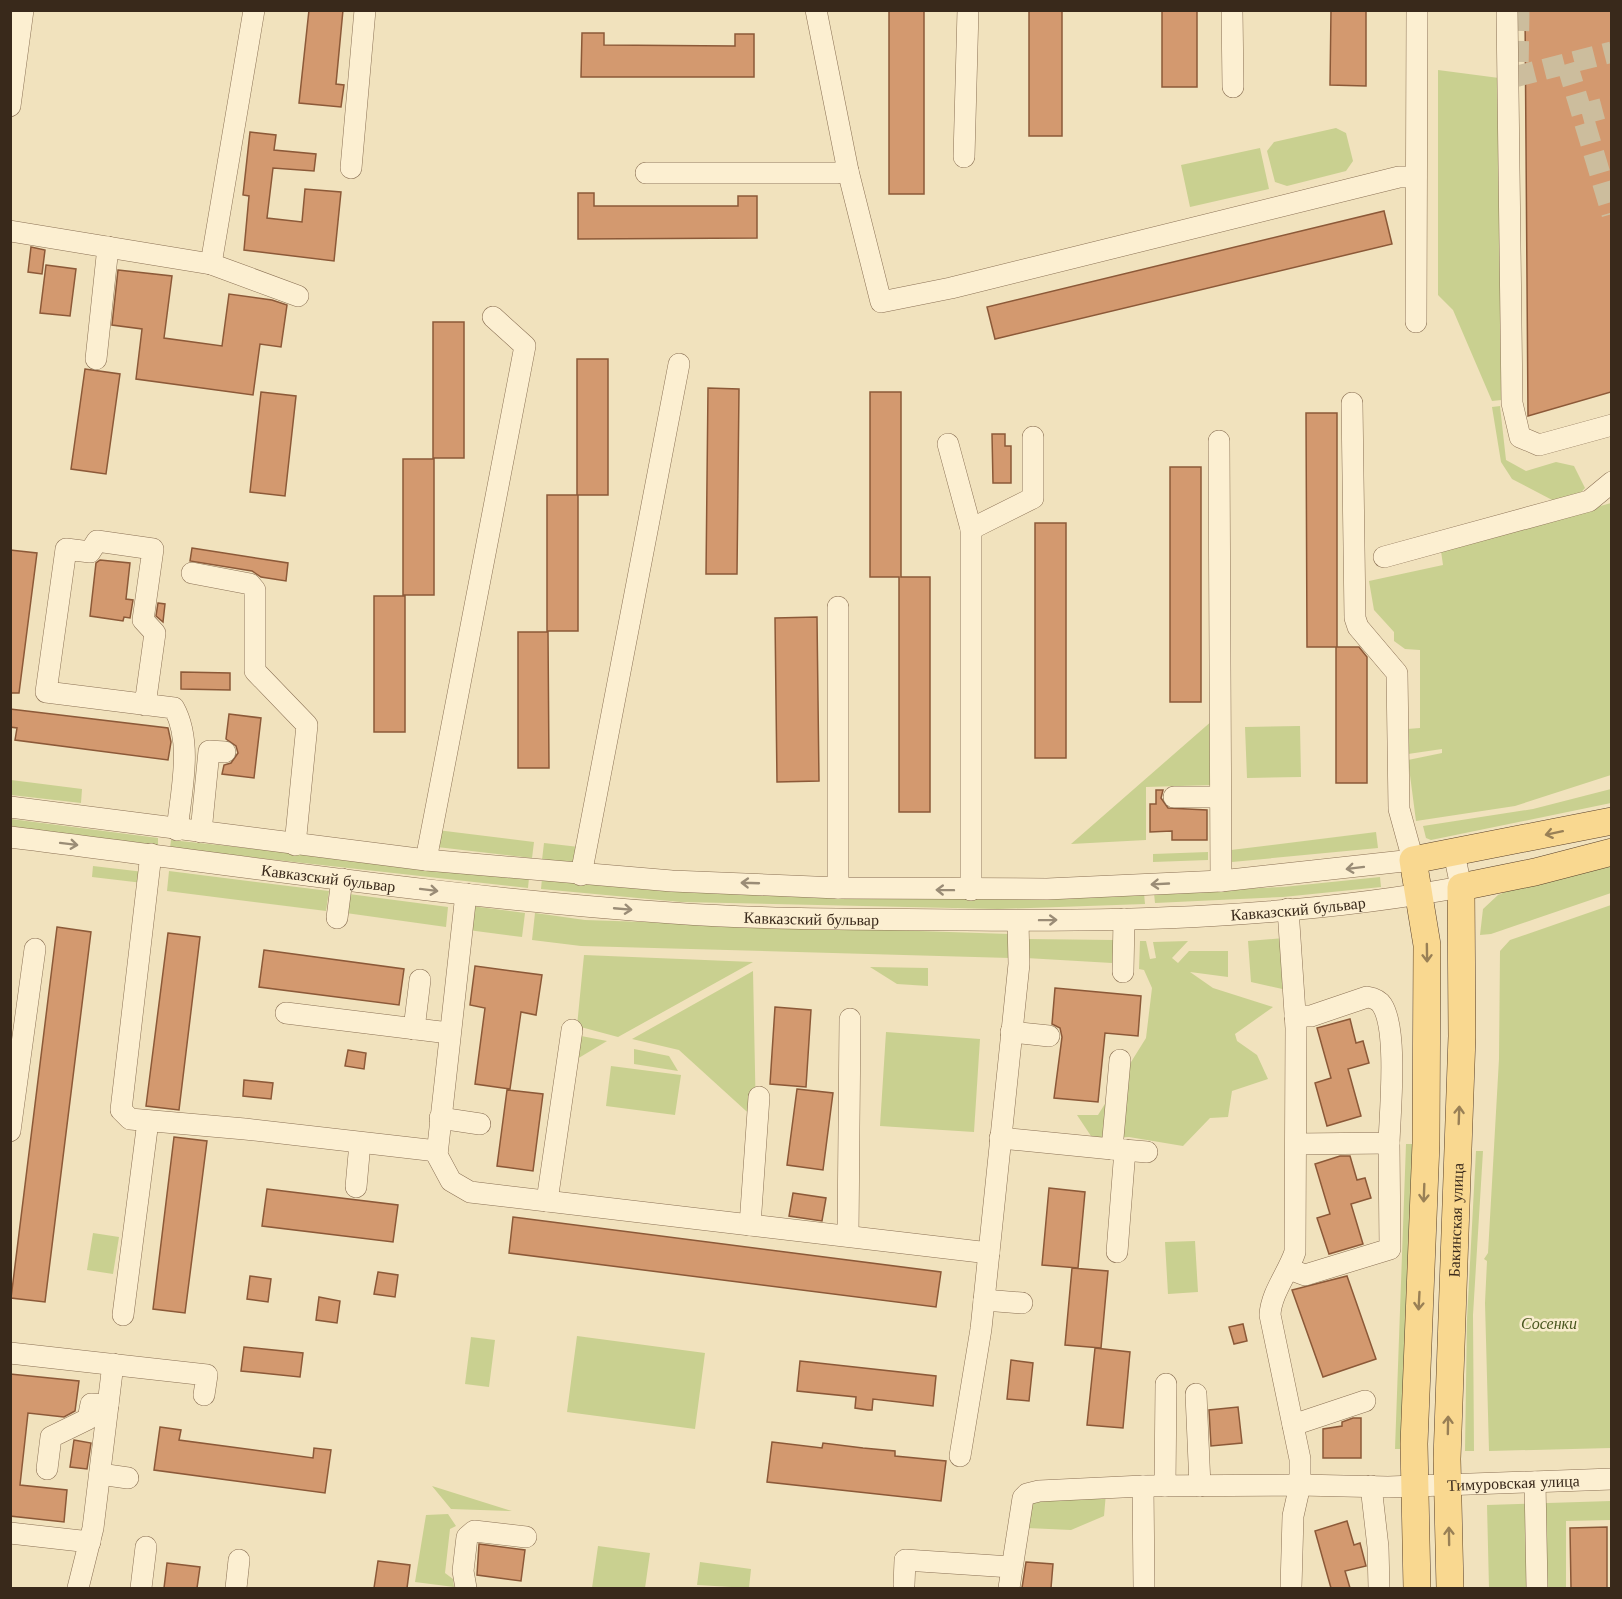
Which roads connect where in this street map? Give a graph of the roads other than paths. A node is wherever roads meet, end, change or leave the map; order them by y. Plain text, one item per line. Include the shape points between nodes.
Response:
1 (23, 10) edge
2 (254, 10) edge
3 (364, 10) edge
4 (816, 10) edge
5 (968, 10) edge
6 (1232, 10) edge
7 (1417, 10) edge
8 (1507, 10) edge
9 (1233, 87) dead end
10 (10, 106) edge
11 (964, 157) dead end
12 (351, 168) dead end
13 (848, 171) junction
14 (646, 173) dead end
15 (1416, 177) junction
16 (10, 231) edge
17 (108, 247) junction
18 (211, 264) junction
19 (298, 296) dead end
20 (493, 317) dead end
21 (1416, 322) dead end
22 (96, 359) dead end
23 (679, 364) dead end
24 (1352, 403) dead end
25 (1611, 425) edge
26 (1033, 437) dead end
27 (1220, 441) dead end
28 (948, 444) dead end
29 (1611, 482) edge
30 (971, 529) junction
31 (1384, 557) dead end
32 (192, 573) dead end
33 (838, 607) dead end
34 (145, 705) junction
35 (225, 752) dead end
36 (1219, 796) junction
37 (1174, 797) dead end
38 (10, 807) edge
39 (1611, 821) edge
40 (177, 830) junction
41 (201, 832) junction
42 (10, 837) edge
43 (295, 845) junction
44 (1611, 852) edge
45 (1454, 853) junction
46 (152, 854) junction
47 (426, 860) junction
48 (1413, 860) junction
49 (581, 875) junction
50 (342, 879) junction
51 (1221, 881) junction
52 (1461, 887) junction
53 (838, 888) junction
54 (971, 891) junction
55 (466, 894) junction
56 (1418, 895) junction
57 (1288, 909) junction
58 (337, 918) dead end
59 (1124, 919) junction
60 (1018, 921) junction
61 (35, 949) dead end
62 (1123, 972) dead end
63 (420, 980) dead end
64 (286, 1012) dead end
65 (1295, 1016) junction
66 (850, 1019) dead end
67 (414, 1029) junction
68 (572, 1030) dead end
69 (1011, 1032) junction
70 (449, 1033) junction
71 (1049, 1036) dead end
72 (1120, 1060) dead end
73 (759, 1097) dead end
74 (440, 1118) junction
75 (148, 1121) junction
76 (480, 1124) dead end
77 (10, 1131) edge
78 (1000, 1138) junction
79 (360, 1143) junction
80 (1389, 1143) junction
81 (1296, 1144) junction
82 (1118, 1149) junction
83 (437, 1151) junction
84 (1147, 1152) dead end
85 (356, 1187) dead end
86 (547, 1201) junction
87 (750, 1225) junction
88 (848, 1236) junction
89 (988, 1252) junction
90 (1117, 1252) dead end
91 (1289, 1269) junction
92 (984, 1300) junction
93 (1022, 1304) dead end
94 (123, 1315) dead end
95 (10, 1353) edge
96 (112, 1364) junction
97 (1166, 1384) dead end
98 (1196, 1394) dead end
99 (204, 1395) dead end
100 (1365, 1401) dead end
101 (108, 1405) junction
102 (1293, 1425) junction
103 (960, 1456) dead end
104 (47, 1469) dead end
105 (100, 1474) junction
106 (128, 1478) dead end
107 (1611, 1479) edge
108 (1535, 1482) junction
109 (1414, 1484) junction
110 (1448, 1484) junction
111 (1300, 1485) junction
112 (1143, 1486) junction
113 (1165, 1486) junction
114 (1200, 1486) junction
115 (1371, 1486) junction
116 (10, 1533) edge
117 (526, 1537) dead end
118 (90, 1542) junction
119 (146, 1547) dead end
120 (239, 1560) dead end
121 (1011, 1567) junction
122 (904, 1585) dead end
123 (78, 1588) edge
124 (141, 1588) edge
125 (236, 1588) edge
126 (466, 1588) edge
127 (1009, 1588) edge
128 (1144, 1588) edge
129 (1291, 1588) edge
130 (1379, 1588) edge
131 (1417, 1588) edge
132 (1450, 1588) edge
133 (1537, 1588) edge

1 - 10 street
2 - 18 street
3 - 12 street
4 - 13 street
5 - 11 street
6 - 9 street
7 - 15 street
8 - 25 street via 1515,420 1520,436 1539,445
13 - 14 street
13 - 15 street via 881,302 1399,177
15 - 21 street
16 - 17 street
17 - 18 street
17 - 22 street
18 - 19 street
20 - 47 street via 525,346
23 - 49 street
24 - 48 street via 1355,618 1358,627 1397,673 1399,809
26 - 30 street via 1034,498
27 - 36 street
28 - 30 street
29 - 31 street via 1588,501
30 - 54 street
32 - 43 street via 250,584 255,590 255,671 307,725
33 - 53 street via 828,775
34 - 34 street via 46,692 66,549 90,552 97,541 153,549 143,620 155,633
34 - 40 street via 174,708 182,722 184,750
35 - 41 street via 209,751
36 - 37 street
36 - 51 street
38 - 40 street, Кавказский бульвар
39 -> 45 main road, Кавказский бульвар
40 - 41 street, Кавказский бульвар
41 - 43 street, Кавказский бульвар
42 -> 46 street, Кавказский бульвар
43 - 47 street, Кавказский бульвар
44 - 52 main road, Кавказский бульвар
45 - 48 main road, Кавказский бульвар
45 - 52 street, Бакинская улица
46 - 50 street, Кавказский бульвар
46 - 75 street via 121,1110 130,1119
47 - 49 street, Кавказский бульвар
48 -> 51 street, Кавказский бульвар
48 - 56 main road, Бакинская улица
53 -> 49 street, Кавказский бульвар
50 -> 55 street, Кавказский бульвар
50 - 58 street
51 -> 54 street, Кавказский бульвар
52 - 56 street, Кавказский бульвар
110 -> 52 main road, Бакинская улица via 1462,1036
54 -> 53 street, Кавказский бульвар
55 -> 60 street, Кавказский бульвар via 763,918
55 - 70 street
56 - 57 street, Кавказский бульвар
56 -> 109 main road, Бакинская улица via 1427,945 1428,1068
57 - 59 street, Кавказский бульвар
57 - 65 street
60 -> 59 street, Кавказский бульвар
59 - 62 street
60 - 69 street via 1019,964
61 - 77 street
63 - 67 street
64 - 67 street
65 - 80 street via 1311,1016 1367,997 1382,1004 1391,1046
65 - 81 street
66 - 88 street
67 - 70 street
68 - 86 street
69 - 71 street
69 - 78 street
70 - 74 street
72 - 82 street
73 - 87 street
74 - 76 street
74 - 83 street
75 - 79 street
75 - 94 street
78 - 82 street
78 - 89 street
79 - 83 street
79 - 85 street
80 - 81 street
80 - 91 street via 1390,1249 1305,1275
81 - 91 street via 1295,1252
82 - 84 street
82 - 90 street
83 - 86 street via 451,1181 470,1192
86 - 87 street
87 - 88 street
88 - 89 street
89 - 92 street
91 - 102 street via 1274,1297 1270,1315
92 - 93 street
92 - 103 street
95 - 96 street
96 - 99 street via 207,1375
96 - 101 street
97 - 113 street
98 - 114 street
100 - 102 street
101 - 104 street via 91,1404 88,1419 51,1437
101 - 105 street
102 - 111 street via 1300,1459
105 - 106 street
105 - 118 street
107 - 108 street, Тимуровская улица
108 - 110 street, Тимуровская улица
108 - 133 street
109 - 110 street, Тимуровская улица
109 - 115 street, Тимуровская улица
109 - 131 main road, Бакинская улица
132 -> 110 main road, Бакинская улица
111 - 114 street, Тимуровская улица
111 - 115 street, Тимуровская улица
111 - 129 street via 1293,1516
112 - 113 street, Тимуровская улица
112 - 121 street, Тимуровская улица via 1027,1494 1023,1498
112 - 128 street
113 - 114 street, Тимуровская улица
115 - 130 street
116 - 118 street
117 - 126 street via 474,1531 467,1537 463,1571
118 - 123 street
119 - 124 street
120 - 125 street
121 - 122 street via 905,1560
121 - 127 street

